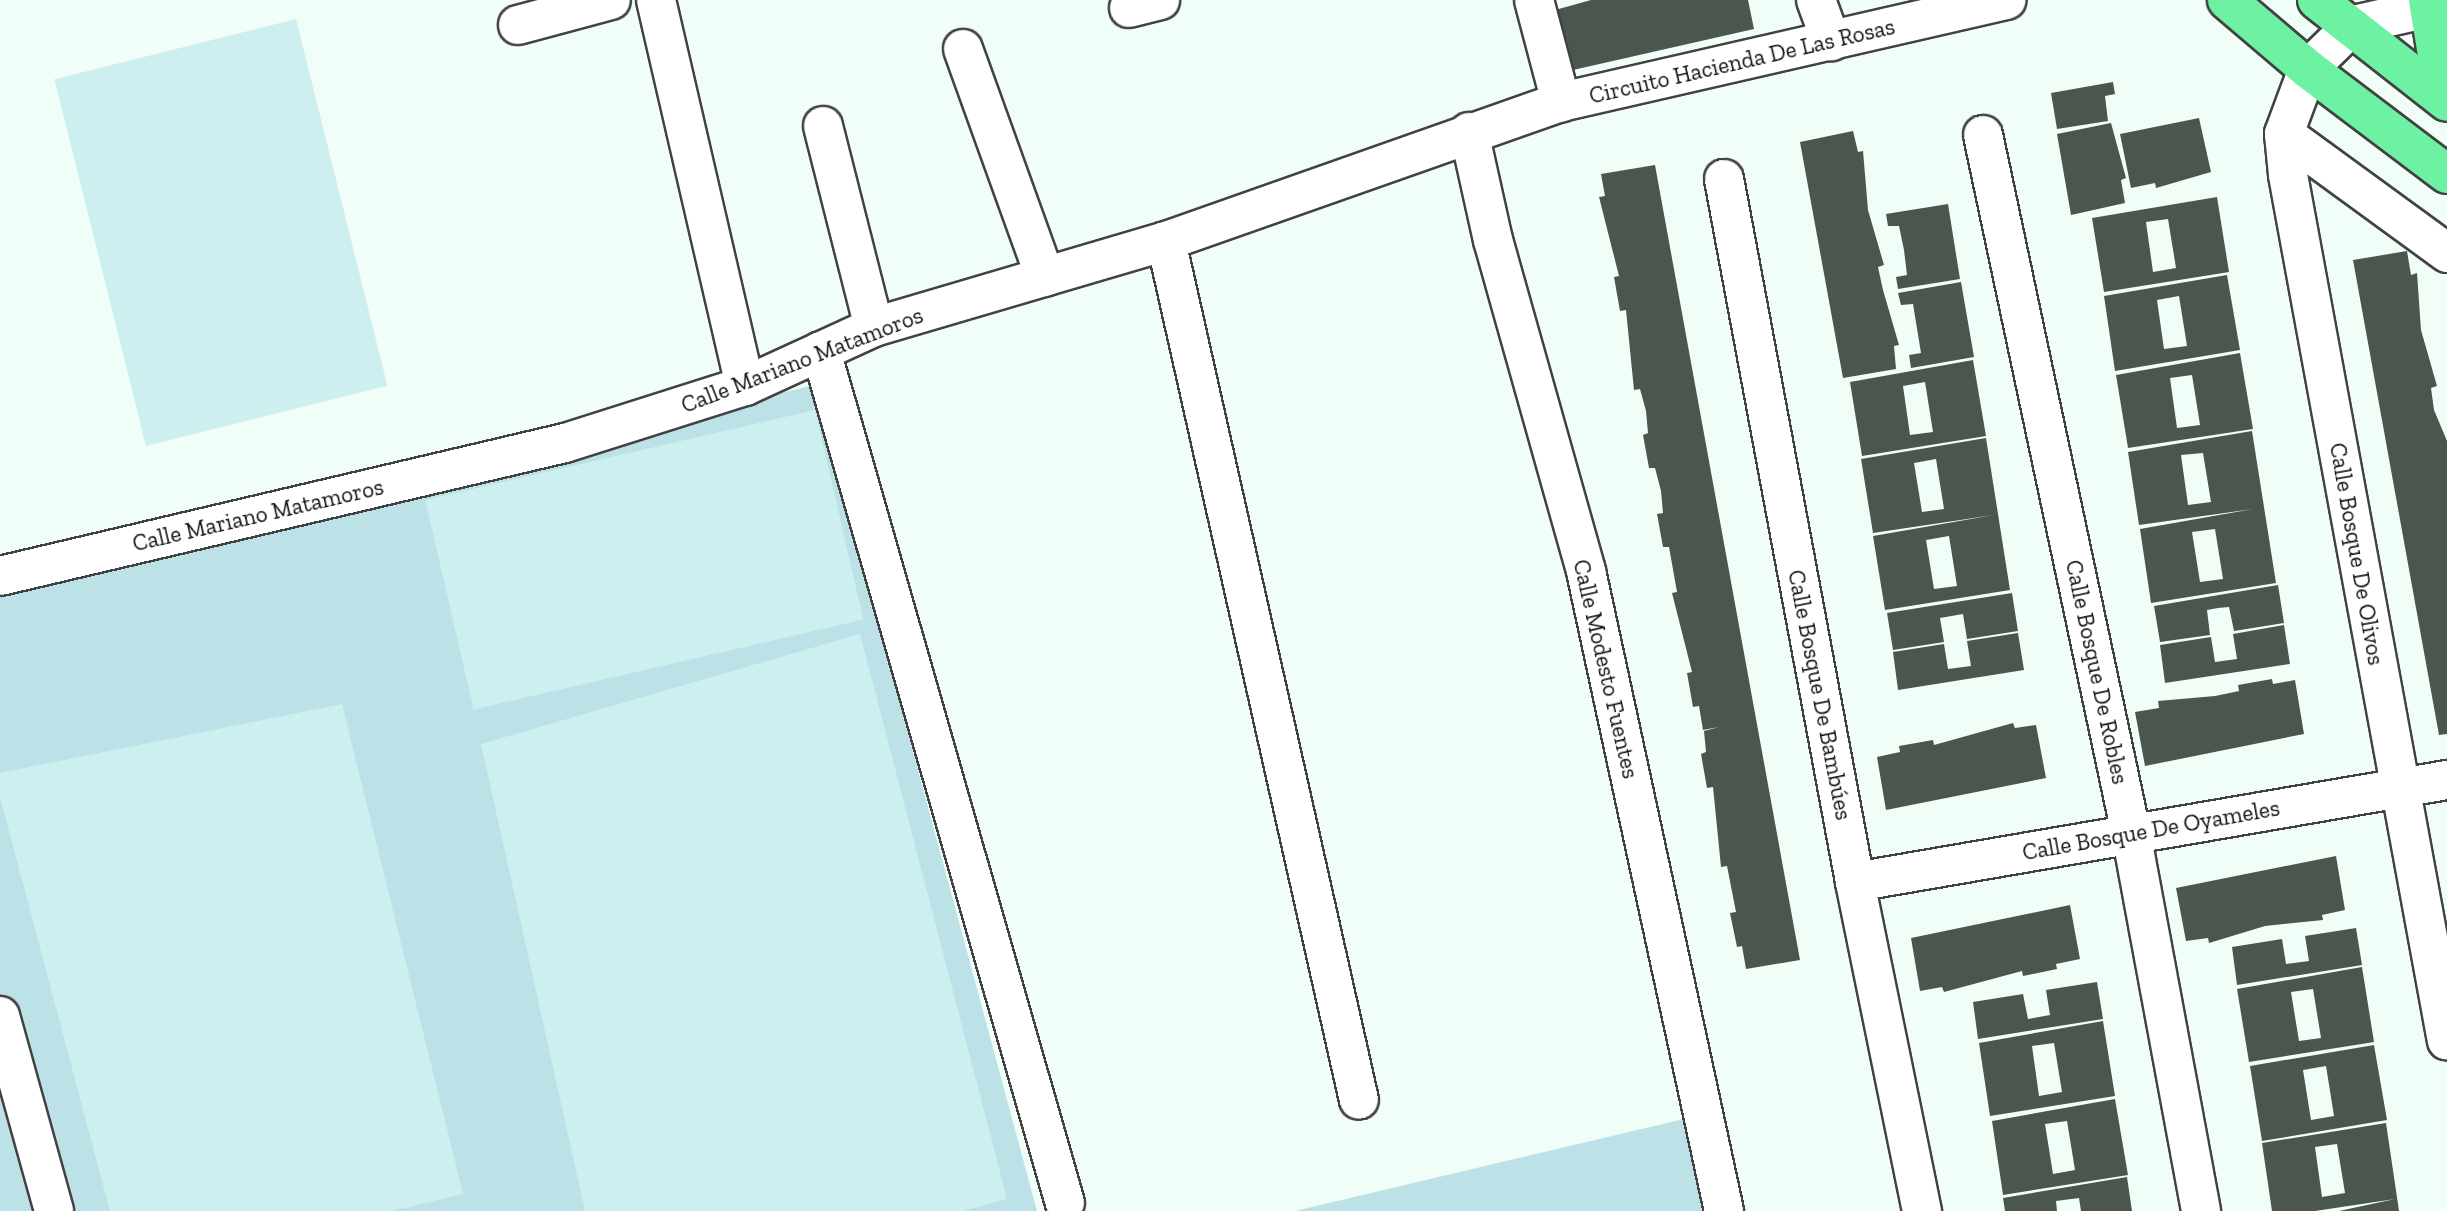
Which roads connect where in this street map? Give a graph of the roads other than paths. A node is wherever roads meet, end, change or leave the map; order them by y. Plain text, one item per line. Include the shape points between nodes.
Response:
1 (611, 0) edge
2 (656, 0) edge
3 (1534, 0) edge
4 (2006, 0) edge
5 (2227, 0) edge
6 (2316, 0) edge
7 (2437, 9) edge
8 (1827, 13) edge
9 (518, 25) dead end
10 (2353, 25) junction
11 (963, 49) dead end
12 (2308, 69) junction
13 (2447, 89) edge
14 (1561, 102) junction
15 (2447, 102) edge
16 (823, 126) dead end
17 (1469, 132) junction
18 (2284, 134) junction
19 (1983, 135) dead end
20 (2447, 174) edge
21 (1724, 178) dead end
22 (1166, 241) junction
23 (2447, 253) edge
24 (1045, 277) junction
25 (874, 327) junction
26 (821, 351) junction
27 (745, 386) junction
28 (0, 576) edge
29 (2447, 780) edge
30 (2400, 788) junction
31 (2131, 833) junction
32 (1855, 882) junction
33 (0, 1016) edge
34 (2447, 1041) edge
35 (1359, 1100) dead end
36 (1065, 1203) dead end
37 (54, 1211) edge
38 (1724, 1211) edge
39 (1922, 1211) edge
40 (2201, 1211) edge

1 - 9 street
2 - 27 street
3 - 14 street
4 - 8 street, Circuito Hacienda De Las Rosas
5 - 12 main road
6 - 10 main road
7 - 10 street
7 - 13 main road
8 - 14 street, Circuito Hacienda De Las Rosas
10 - 12 street
10 - 15 main road
11 - 24 street
12 - 18 street, Calle Bosque De Olivos
12 - 20 main road
14 - 17 street, Circuito Hacienda De Las Rosas
16 - 25 street
17 - 22 street, Calle Mariano Matamoros
17 - 38 street, Calle Modesto Fuentes via 1493,240 1586,571
18 - 23 street
18 - 30 street, Calle Bosque De Olivos
19 - 31 street, Calle Bosque De Robles
21 - 32 street, Calle Bosque De Bambúes
22 - 24 street, Calle Mariano Matamoros
22 - 35 street
24 - 25 street, Calle Mariano Matamoros
25 - 26 street, Calle Mariano Matamoros
26 - 27 street, Calle Mariano Matamoros
26 - 36 street
27 - 28 street, Calle Mariano Matamoros via 565,443
29 - 30 street, Calle Bosque De Oyameles
30 - 31 street, Calle Bosque De Oyameles
30 - 34 street, Calle Bosque De Olivos
31 - 32 street, Calle Bosque De Oyameles
31 - 40 street, Calle Bosque De Robles
32 - 39 street, Calle Bosque De Bambúes
33 - 37 street

